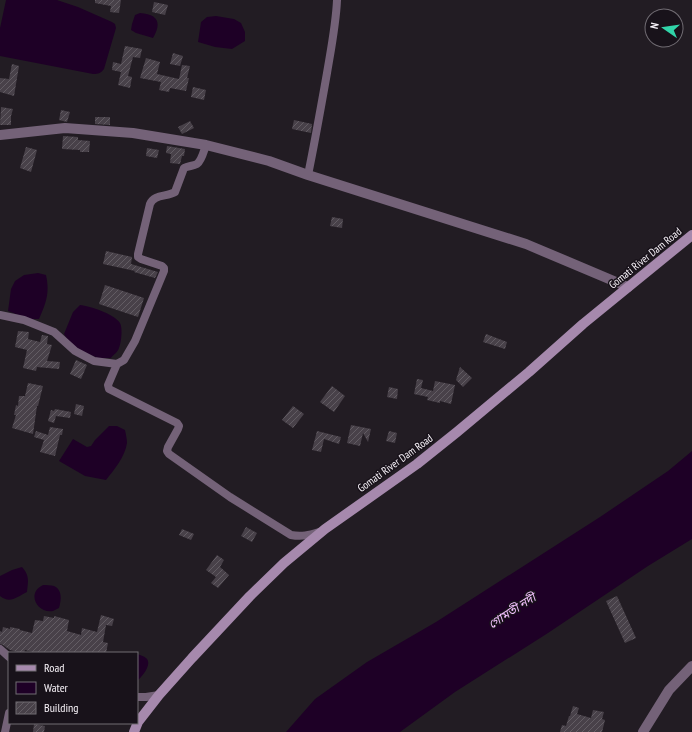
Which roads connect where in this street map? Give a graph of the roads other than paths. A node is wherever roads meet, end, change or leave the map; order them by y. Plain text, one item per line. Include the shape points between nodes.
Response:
1 (337, 0) edge
2 (0, 135) edge
3 (206, 145) junction
4 (308, 175) junction
5 (692, 235) edge
6 (628, 287) junction
7 (0, 315) edge
8 (117, 364) junction
9 (326, 529) junction
10 (0, 649) edge
11 (8, 656) edge
12 (692, 666) edge
13 (159, 695) junction
14 (138, 697) edge
15 (8, 718) edge
16 (138, 722) edge
17 (5, 732) edge
18 (643, 732) edge

1 - 4 street via 329,62
2 - 3 street via 65,128 133,133
3 - 4 street via 269,161
3 - 8 street via 199,162 184,168 175,192 152,200 138,257 162,266 164,271 135,341 124,360
4 - 6 street via 526,244
5 - 6 main road, Gomati River Dam Road
6 - 9 main road, Gomati River Dam Road via 457,432
7 - 8 street via 24,320 54,332 75,351 94,361
8 - 9 street via 108,385 109,389 179,426 168,447 169,454 230,497 291,535 308,536
9 - 13 main road, Gomati River Dam Road via 250,596
10 - 11 street
12 - 18 street via 669,690
13 - 14 street
13 - 16 main road, Gomati River Dam Road
15 - 17 street

